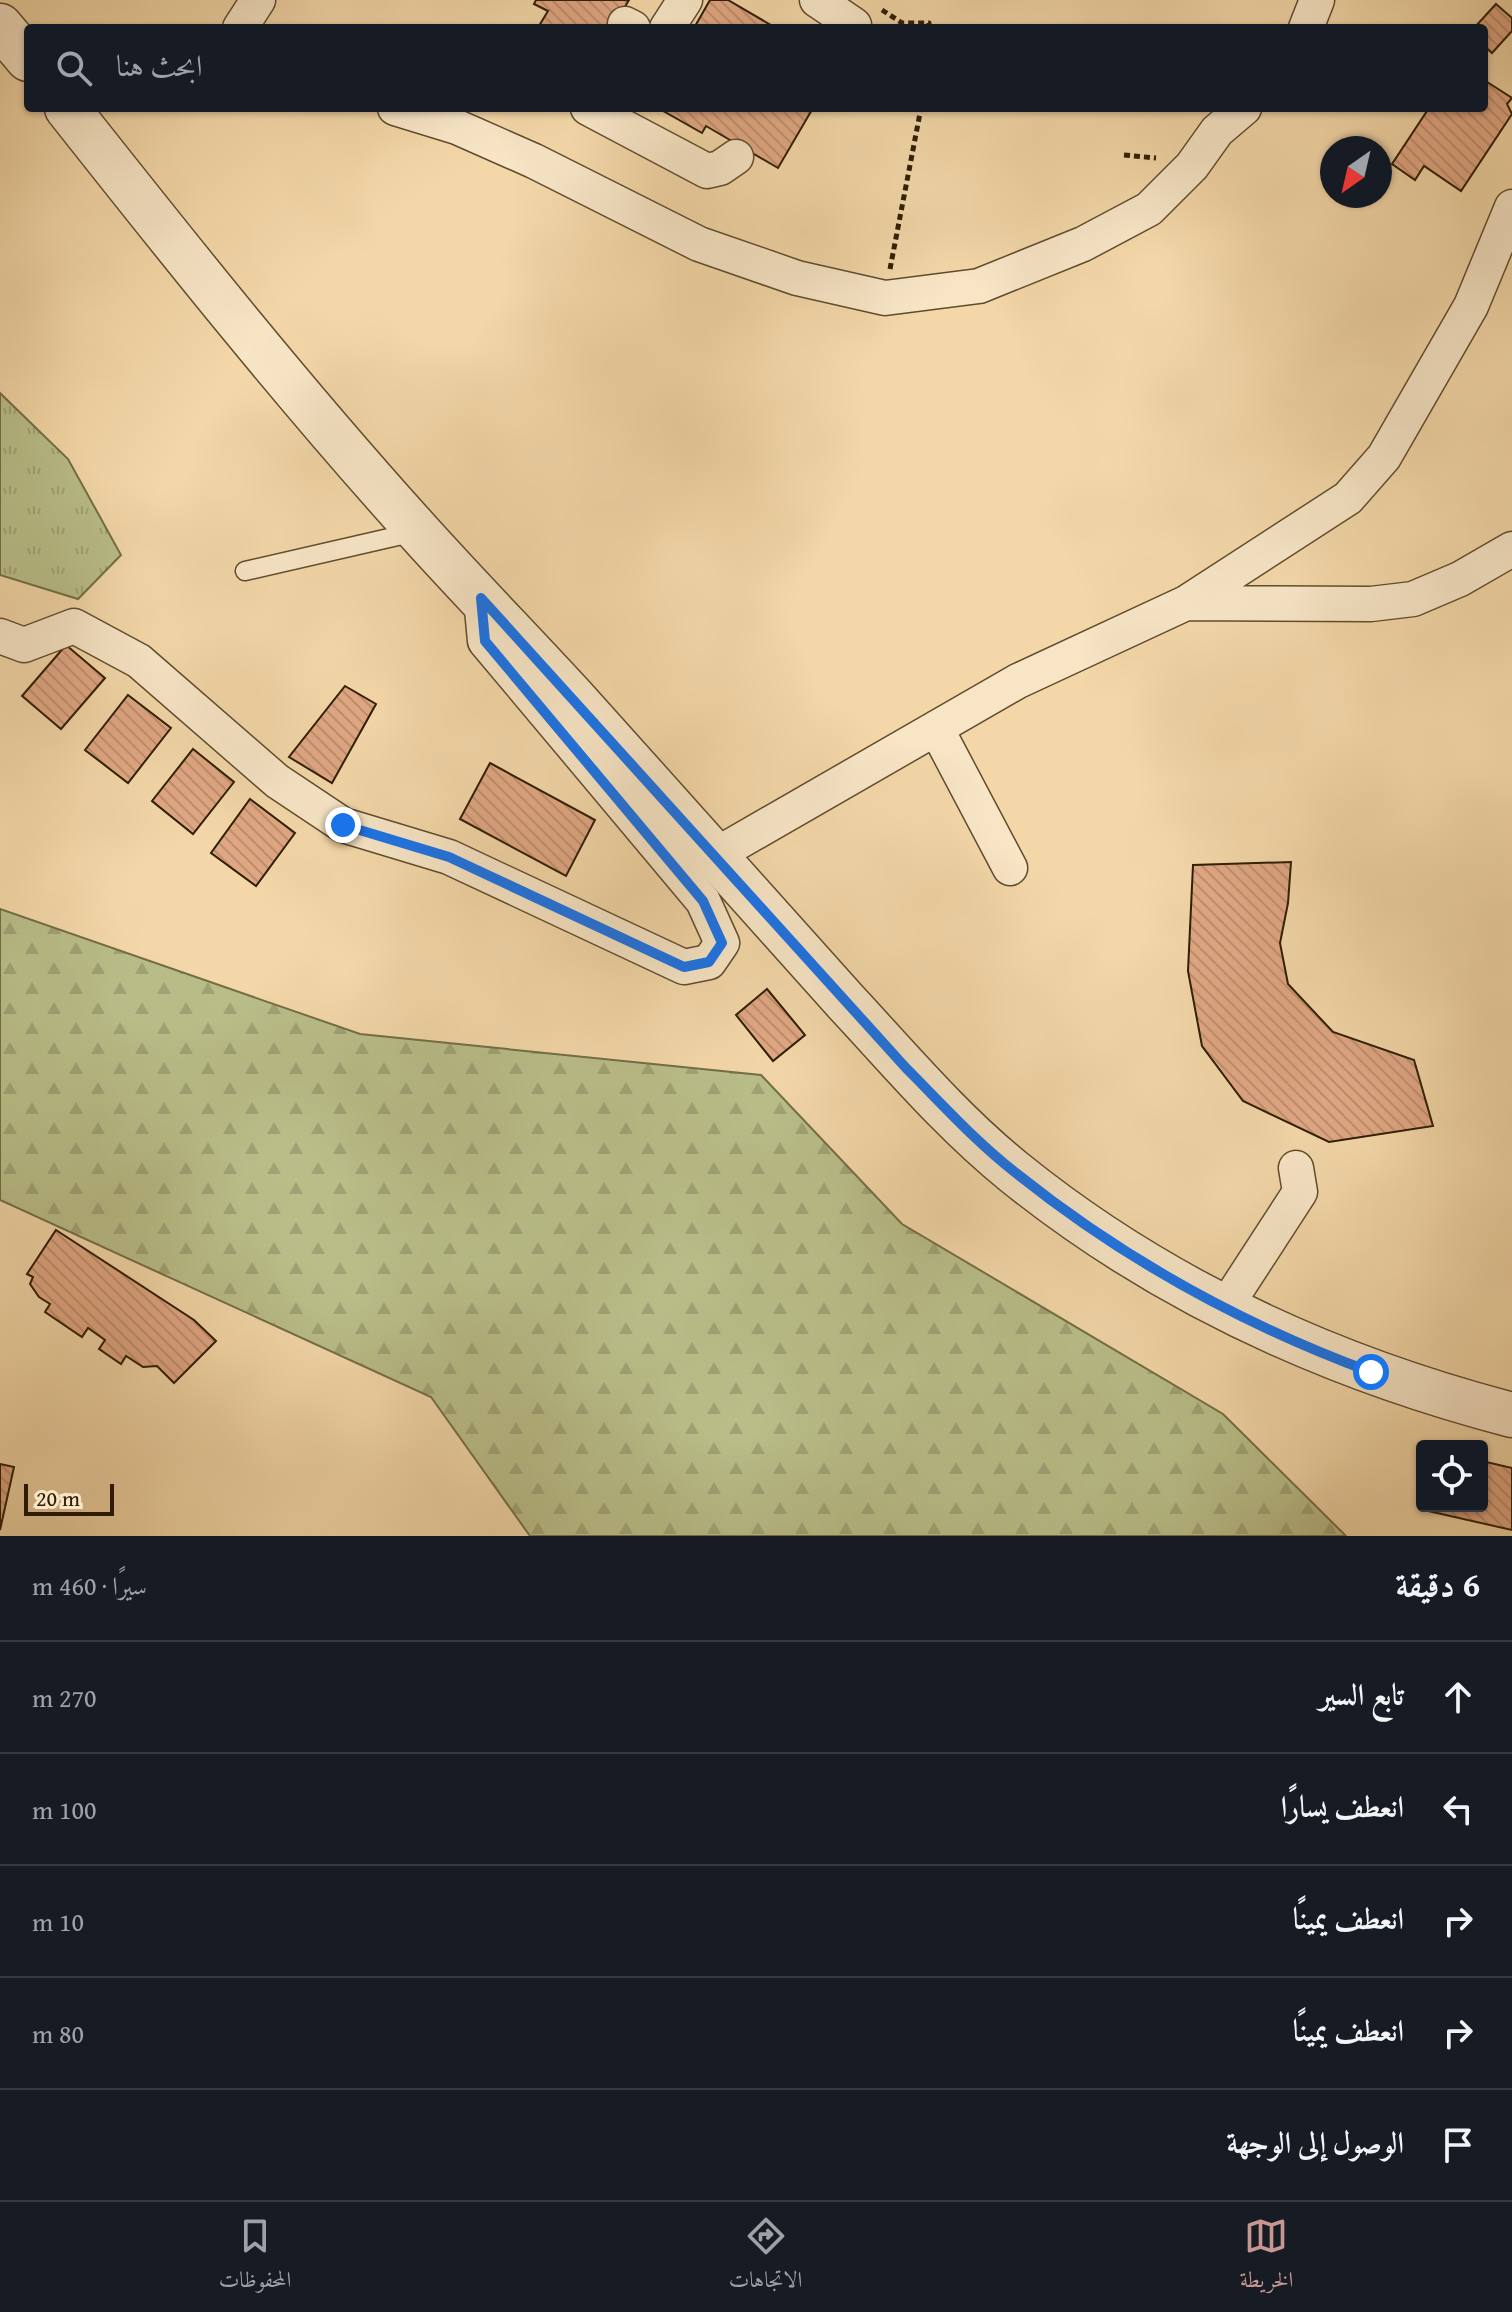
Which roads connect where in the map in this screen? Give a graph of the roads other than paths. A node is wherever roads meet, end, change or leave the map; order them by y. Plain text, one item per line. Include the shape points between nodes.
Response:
1 (258, 0) edge
2 (685, 0) edge
3 (817, 0) edge
4 (1317, 0) edge
5 (864, 16) road end
6 (243, 24) edge
7 (670, 24) edge
8 (1308, 24) edge
9 (70, 112) edge
10 (423, 112) edge
11 (605, 112) edge
12 (1239, 112) edge
13 (466, 118) edge
14 (736, 157) dead end
15 (1512, 207) edge
16 (417, 531) junction
17 (1512, 549) edge
18 (245, 571) dead end
19 (481, 598) junction
20 (1186, 603) junction
21 (0, 636) edge
22 (936, 728) junction
23 (714, 856) junction
24 (1010, 868) dead end
25 (1296, 1168) dead end
26 (1224, 1309) junction
27 (1512, 1415) edge

1 - 6 street
2 - 7 street
3 - 5 street
4 - 8 street
9 - 16 street via 210,288
10 - 13 street
11 - 14 street via 707,171
12 - 13 street via 1149,209 1083,244 979,286 885,298 797,278 699,244 534,161
15 - 20 street via 1471,306 1384,457 1362,485
16 - 18 lane
16 - 19 street
17 - 20 street via 1413,599 1371,604
19 - 21 street via 485,641 703,901 722,943 709,962 684,967 449,857 343,825 277,781 139,661 74,626 24,645
19 - 23 street
20 - 22 street via 1018,681
22 - 23 street
22 - 24 street
23 - 26 street via 979,1142 1073,1214
25 - 26 street via 1300,1192
26 - 27 street via 1346,1363

